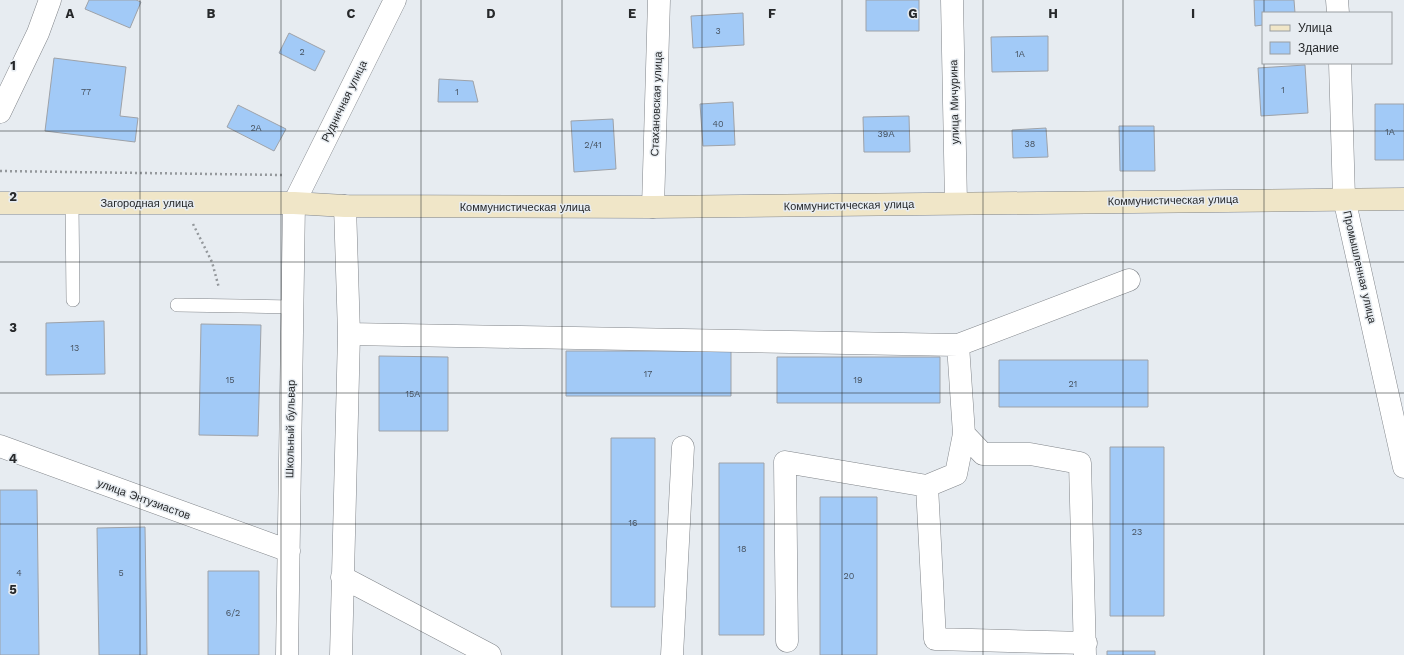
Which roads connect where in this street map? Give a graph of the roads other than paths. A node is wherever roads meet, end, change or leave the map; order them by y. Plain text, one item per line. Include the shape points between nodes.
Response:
1 (50, 0) edge
2 (395, 0) edge
3 (659, 0) edge
4 (952, 0) edge
5 (1337, 0) edge
6 (1338, 12) edge
7 (1340, 64) edge
8 (0, 112) edge
9 (1344, 198) junction
10 (1404, 199) edge
11 (0, 203) edge
12 (72, 203) junction
13 (294, 203) junction
14 (956, 203) junction
15 (345, 206) junction
16 (653, 207) junction
17 (1129, 280) dead end
18 (73, 300) dead end
19 (177, 305) dead end
20 (292, 307) junction
21 (349, 334) junction
22 (958, 345) junction
23 (964, 434) junction
24 (0, 446) edge
25 (682, 447) dead end
26 (1404, 467) edge
27 (927, 486) junction
28 (289, 551) junction
29 (342, 577) junction
30 (787, 641) dead end
31 (1086, 649) edge
32 (287, 655) edge
33 (341, 655) edge
34 (490, 655) edge
35 (672, 655) edge

1 - 8 street via 38,32
2 - 13 street, Рудничная улица
3 - 16 street, Стахановская улица
4 - 14 street, улица Мичурина
5 - 6 street
7 - 9 street, Промышленная улица
9 - 10 street, Коммунистическая улица
9 - 14 street, Коммунистическая улица
9 - 26 street, Промышленная улица
11 - 12 street, Загородная улица
12 - 13 street, Загородная улица
12 - 18 lane
13 - 15 street, Коммунистическая улица
13 - 20 street, Школьный бульвар
14 - 16 street, Коммунистическая улица
15 - 16 street, Коммунистическая улица
15 - 21 street
17 - 22 street
19 - 20 lane
20 - 28 street, Школьный бульвар
21 - 22 street
21 - 29 street
22 - 23 street
23 - 27 street via 956,474
23 - 31 street via 983,454 1030,454 1080,463
24 - 28 street, улица Энтузиастов
25 - 35 street
27 - 30 street via 785,462
27 - 31 street via 935,639
28 - 32 street, Школьный бульвар
29 - 33 street
29 - 34 street

